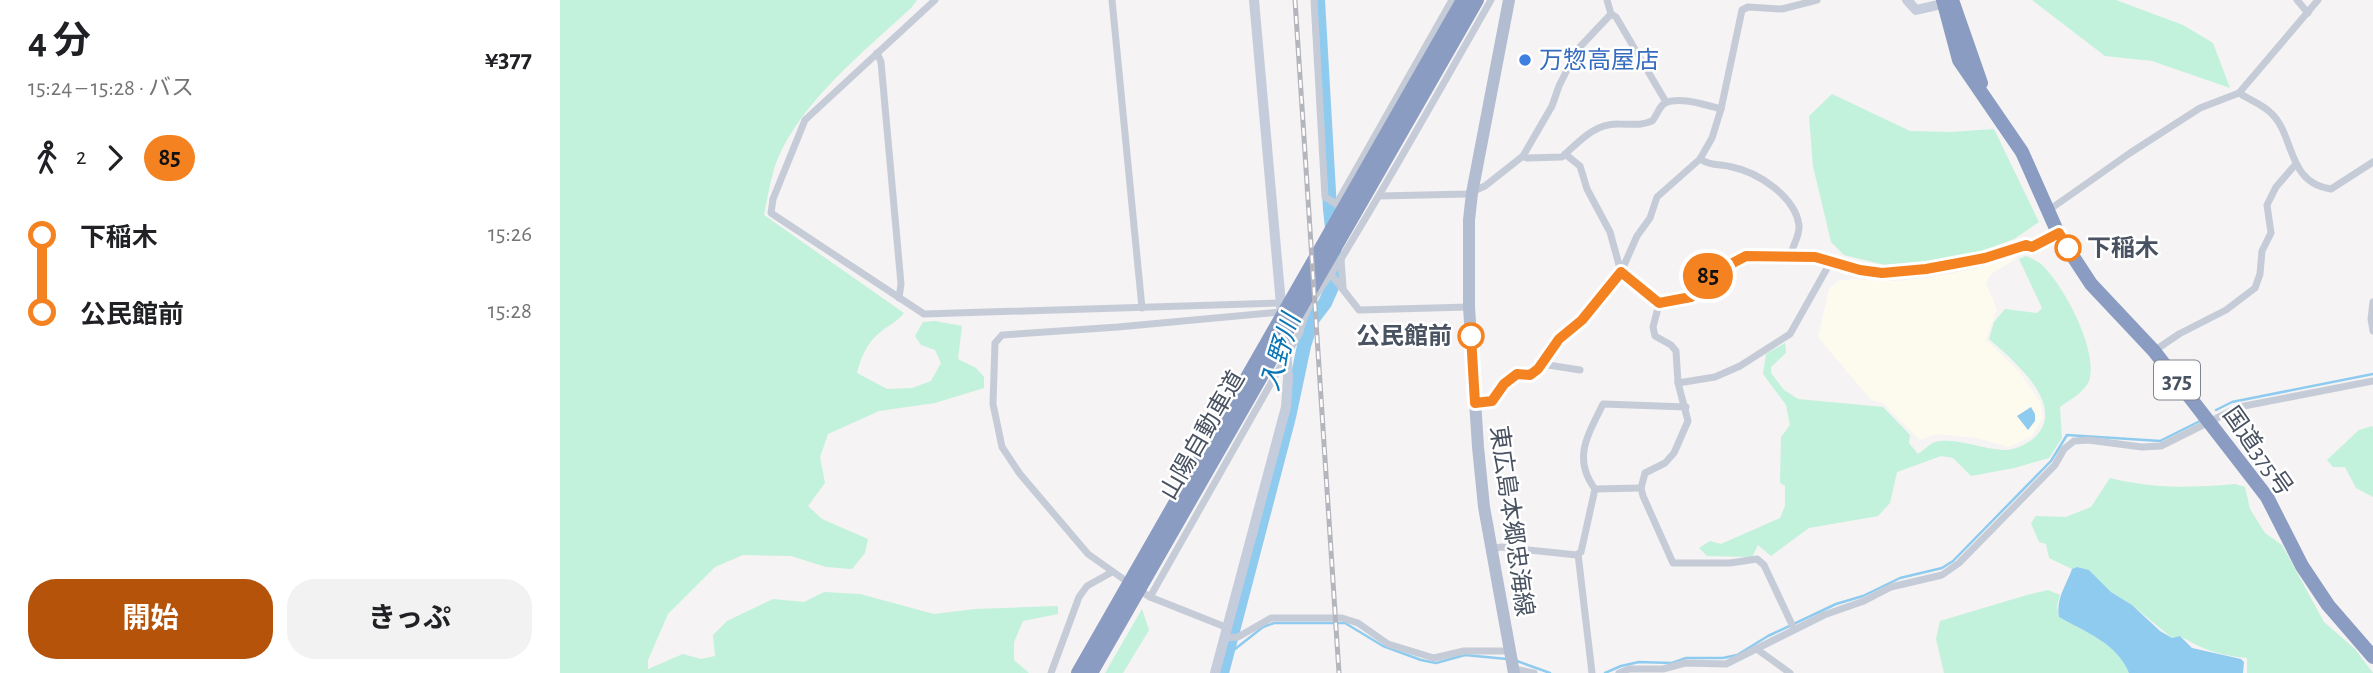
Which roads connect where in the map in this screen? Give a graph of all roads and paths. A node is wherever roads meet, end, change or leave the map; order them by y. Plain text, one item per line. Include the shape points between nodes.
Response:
1 (935, 0) edge
2 (1112, 0) edge
3 (1254, 0) edge
4 (1314, 0) edge
5 (1452, 0) edge
6 (1463, 0) edge
7 (1477, 0) edge
8 (1491, 0) edge
9 (1507, 0) edge
10 (1607, 0) edge
11 (1817, 0) edge
12 (1907, 0) edge
13 (2297, 0) edge
14 (2318, 0) edge
15 (1950, 1) edge
16 (2308, 13) junction
17 (1611, 14) junction
18 (877, 53) junction
19 (2239, 93) junction
20 (1666, 102) junction
21 (1721, 109) junction
22 (1565, 154) junction
23 (1523, 156) junction
24 (1700, 159) junction
25 (2373, 162) edge
26 (2295, 165) junction
27 (1472, 193) junction
28 (1379, 196) junction
29 (1333, 201) junction
30 (2049, 210) junction
31 (1361, 224) junction
32 (2059, 233) junction
33 (1791, 257) junction
34 (1340, 260) junction
35 (1830, 263) junction
36 (1621, 272) junction
37 (1336, 279) junction
38 (899, 298) junction
39 (2373, 302) edge
40 (1659, 303) junction
41 (1281, 307) junction
42 (1469, 307) junction
43 (1142, 308) junction
44 (2373, 331) edge
45 (2154, 351) junction
46 (1288, 352) junction
47 (1543, 362) junction
48 (1580, 370) dead end
49 (2373, 381) edge
50 (1678, 383) junction
51 (1475, 403) junction
52 (1686, 407) junction
53 (2209, 421) junction
54 (1641, 488) junction
55 (1595, 489) junction
56 (1491, 549) junction
57 (1578, 554) junction
58 (1112, 572) junction
59 (1137, 594) junction
60 (1792, 626) junction
61 (1230, 635) junction
62 (1758, 650) junction
63 (2373, 657) edge
64 (1513, 663) edge
65 (1051, 673) edge
66 (1078, 673) edge
67 (1091, 673) edge
68 (1215, 673) edge
69 (1534, 673) edge
70 (1592, 673) edge
71 (1619, 673) edge
72 (1790, 673) edge

1 - 18 street
2 - 43 street
3 - 41 street
4 - 29 street via 1325,197
5 - 29 street
6 - 59 highway, 山陽自動車道
7 - 59 highway, 山陽自動車道
8 - 28 street
9 - 27 main road, 東広島本郷忠海線
10 - 17 street
11 - 21 street via 1782,9 1742,10
12 - 15 street via 1916,10
13 - 16 street
14 - 16 street
15 - 30 highway, 国道375号 / 375 via 1959,60 2022,152
16 - 19 street
17 - 20 street
17 - 23 street via 1577,50
18 - 38 street
18 - 38 street via 805,120 771,213
19 - 26 street via 2272,113
19 - 30 street via 2200,108
20 - 21 street via 1690,101
20 - 22 street via 1652,121 1592,131
21 - 24 street
22 - 23 street
22 - 36 street via 1580,166 1610,232
23 - 27 street
24 - 33 street via 1748,171 1779,192 1799,225
24 - 36 street via 1657,197
25 - 26 street via 2330,189 2321,188
26 - 45 street via 2267,205 2271,233 2262,251 2255,288 2227,310
27 - 28 street
27 - 42 main road, 東広島本郷忠海線
28 - 31 street
29 - 31 street
30 - 32 highway, 国道375号 / 375
31 - 34 street
32 - 35 street via 2032,247 1926,269 1882,273
32 - 45 highway, 国道375号 / 375 via 2091,284
33 - 35 street via 1815,257
33 - 40 street via 1746,256 1706,277 1700,291 1691,297
34 - 37 street
34 - 37 street
35 - 50 street via 1790,334 1728,372
36 - 40 street
36 - 47 street
37 - 42 street via 1359,310
37 - 46 street via 1303,317
38 - 43 street via 924,314
39 - 44 street
40 - 50 street via 1653,327 1656,336 1675,351
41 - 43 street
41 - 46 street
41 - 58 street via 1118,327 1002,335 995,343 993,404 1002,447 1088,554
42 - 51 main road, 東広島本郷忠海線
45 - 53 highway, 国道375号 / 375
46 - 59 street
46 - 61 street via 1286,407
47 - 48 street
47 - 51 street via 1530,375 1517,374 1492,401
49 - 53 street via 2239,407
50 - 52 street
51 - 56 main road, 東広島本郷忠海線
52 - 54 street via 1688,421 1679,444 1665,463 1645,473
52 - 55 street via 1603,404 1583,454 1585,476
53 - 60 street via 2161,446 2074,441 2036,485 1942,575 1891,587
53 - 63 highway, 国道375号 / 375 via 2267,498 2328,605
54 - 55 street
54 - 60 street via 1673,563 1757,559 1765,565
55 - 57 street
56 - 57 street
56 - 64 main road, 東広島本郷忠海線
57 - 70 street
58 - 59 street
58 - 65 street via 1087,586 1079,597
59 - 61 street
59 - 66 highway, 山陽自動車道
59 - 67 highway, 山陽自動車道
60 - 62 street
61 - 64 street via 1271,618 1342,618 1358,623 1388,644 1434,658 1464,651
61 - 68 street
62 - 71 street via 1726,664 1685,663
62 - 72 street
64 - 69 street

